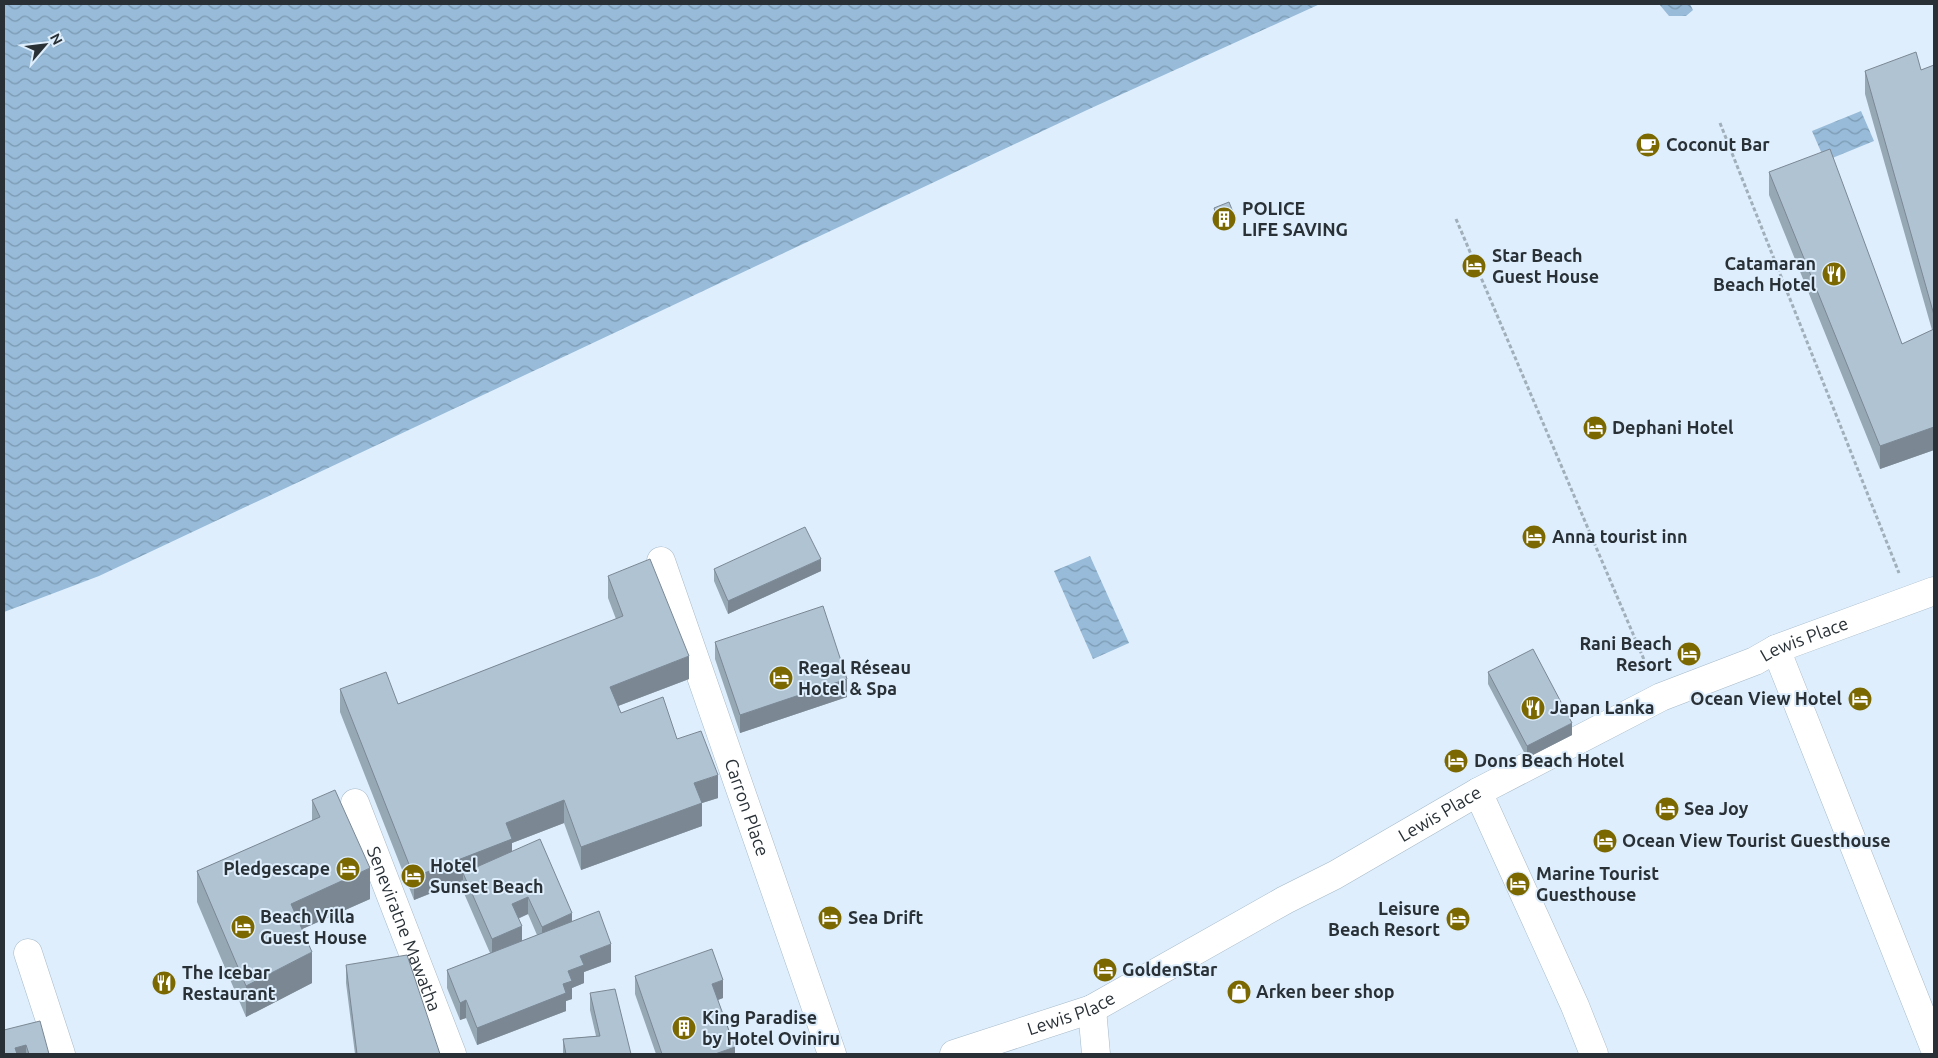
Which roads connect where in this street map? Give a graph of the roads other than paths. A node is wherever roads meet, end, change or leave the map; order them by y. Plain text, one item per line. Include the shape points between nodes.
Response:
1 (660, 562) dead end
2 (1922, 595) edge
3 (1776, 649) junction
4 (1478, 792) junction
5 (355, 803) dead end
6 (28, 953) dead end
7 (1092, 1009) junction
8 (1934, 1048) edge
9 (61, 1054) edge
10 (452, 1054) edge
11 (832, 1054) edge
12 (954, 1054) edge
13 (1096, 1054) edge
14 (1594, 1054) edge

1 - 11 street, Carron Place
2 - 3 street, Lewis Place
3 - 4 street, Lewis Place via 1755,661 1661,698
3 - 8 street
4 - 7 street, Lewis Place
4 - 14 street
5 - 10 street, Seneviratne Mawatha
6 - 9 street
7 - 12 street, Lewis Place
7 - 13 street

